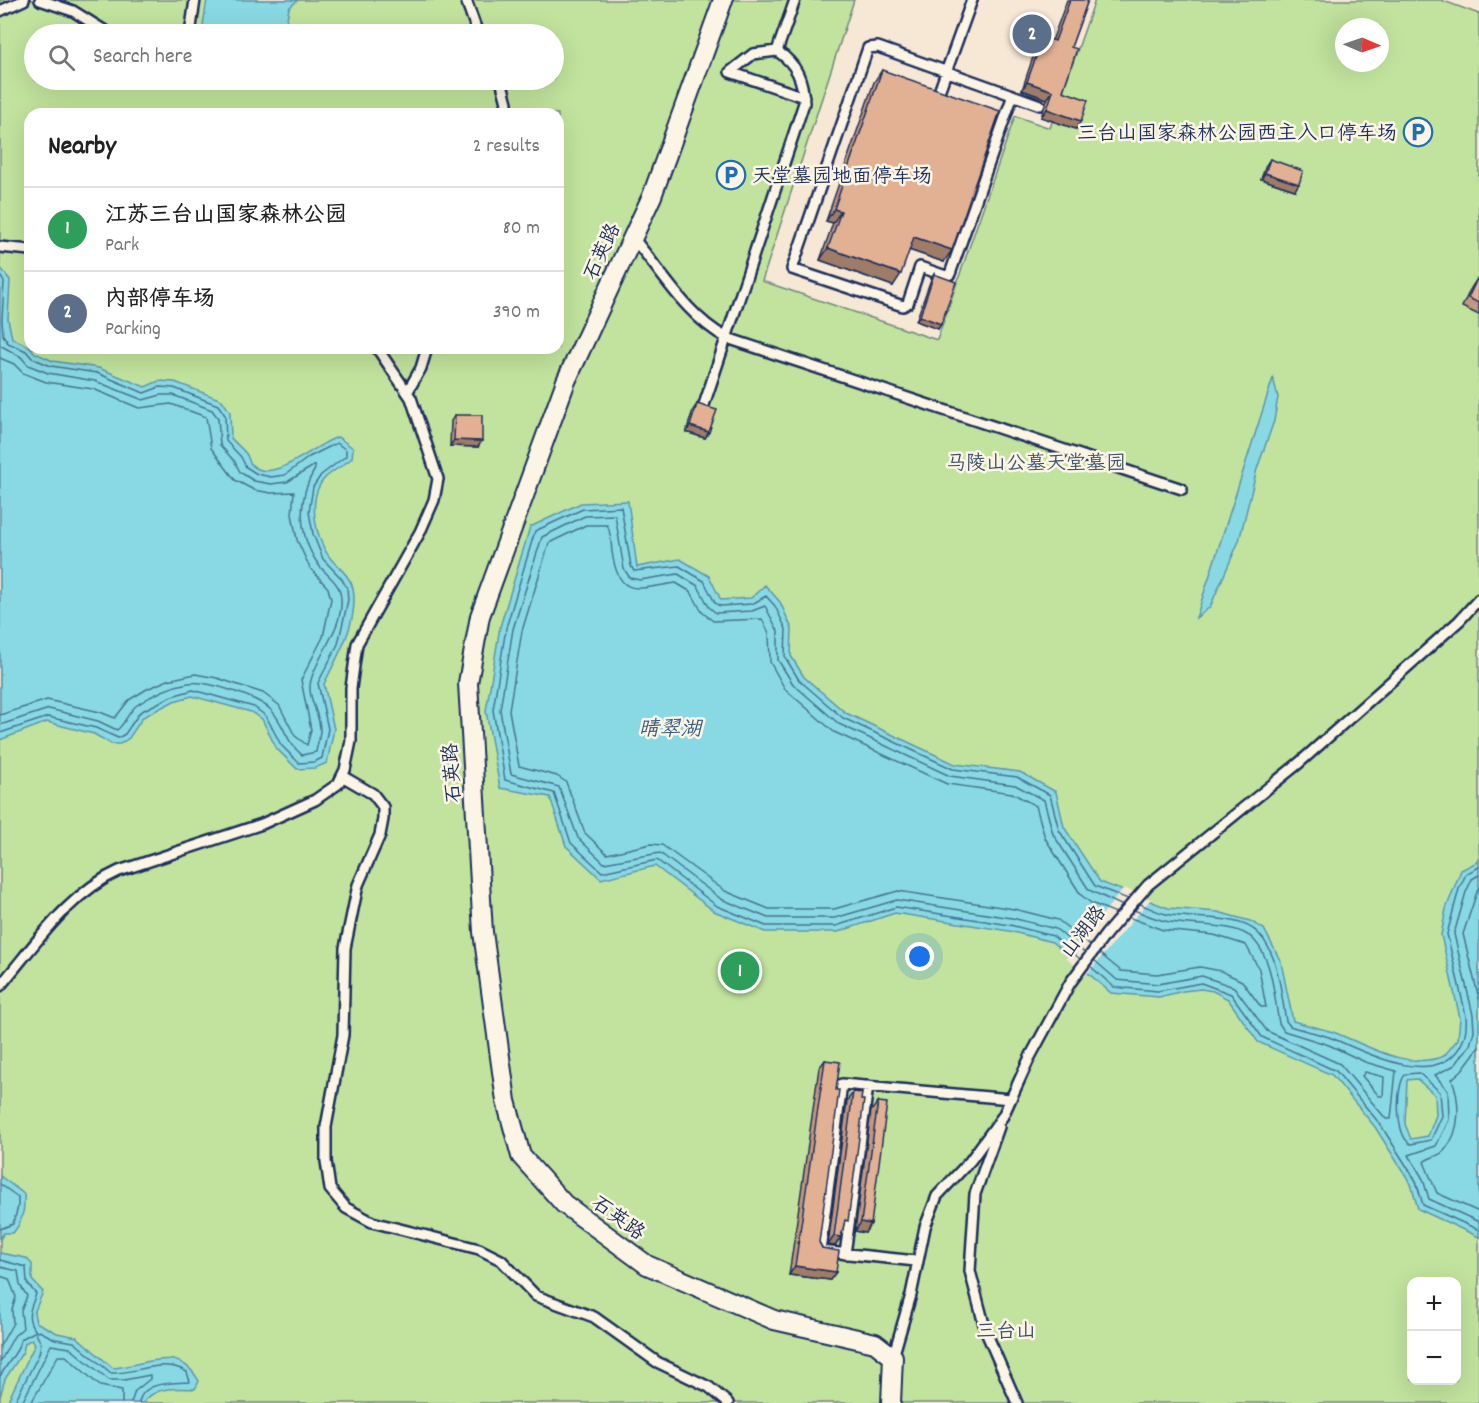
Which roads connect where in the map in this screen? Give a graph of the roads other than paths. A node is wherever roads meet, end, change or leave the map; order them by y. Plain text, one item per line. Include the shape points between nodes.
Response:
1 (24, 0) edge
2 (40, 0) edge
3 (195, 0) edge
4 (466, 0) edge
5 (723, 0) edge
6 (795, 0) edge
7 (972, 0) edge
8 (0, 11) edge
9 (94, 24) edge
10 (191, 24) edge
11 (474, 24) edge
12 (777, 51) junction
13 (946, 71) junction
14 (940, 89) edge
15 (504, 90) edge
16 (1013, 95) junction
17 (804, 97) junction
18 (1040, 105) dead end
19 (505, 108) edge
20 (633, 238) junction
21 (0, 247) edge
22 (24, 249) edge
23 (727, 338) junction
24 (381, 354) edge
25 (425, 354) edge
26 (408, 392) junction
27 (704, 405) edge
28 (1182, 489) dead end
29 (1479, 599) edge
30 (342, 776) junction
31 (0, 986) edge
32 (868, 1086) junction
33 (1011, 1099) junction
34 (1003, 1116) junction
35 (845, 1254) junction
36 (916, 1262) junction
37 (894, 1357) junction
38 (728, 1403) edge
39 (891, 1403) edge
40 (1017, 1403) edge

1 - 8 lane
2 - 9 lane via 73,11
3 - 10 lane
4 - 11 lane
5 - 20 street, 石英路
6 - 12 lane
7 - 13 lane
12 - 17 lane via 797,70
12 - 17 lane via 753,54 730,72
13 - 14 lane
13 - 16 lane
13 - 16 lane via 878,46 868,48 792,269 903,306 908,303 921,267 950,274
15 - 19 lane
16 - 18 lane
17 - 23 lane
20 - 23 lane via 688,306 711,329
20 - 37 street, 石英路 via 566,381 480,616 468,683 483,932 506,1101 521,1156 564,1204 647,1265 774,1320 875,1343
21 - 22 lane
23 - 27 lane
23 - 28 lane
24 - 26 lane
25 - 26 lane
26 - 30 lane via 438,479 434,501 420,532 357,644 351,681 351,741
29 - 33 lane, 山湖路 via 1299,763 1148,885 1070,983
30 - 31 lane via 338,784 315,800 262,824 98,880 80,895
30 - 38 lane via 373,794 383,807 383,819 358,885 345,948 343,1035 326,1127 330,1189 346,1208 372,1222 479,1249 501,1260 537,1296 594,1317 657,1362 710,1387
32 - 33 lane
32 - 35 lane
32 - 35 lane via 842,1084 820,1251
33 - 34 lane, 山湖路
34 - 36 lane, 山湖路 via 938,1196
34 - 40 lane via 975,1194 970,1271 986,1332
35 - 36 lane
36 - 37 lane, 山湖路
37 - 39 street, 山湖路

